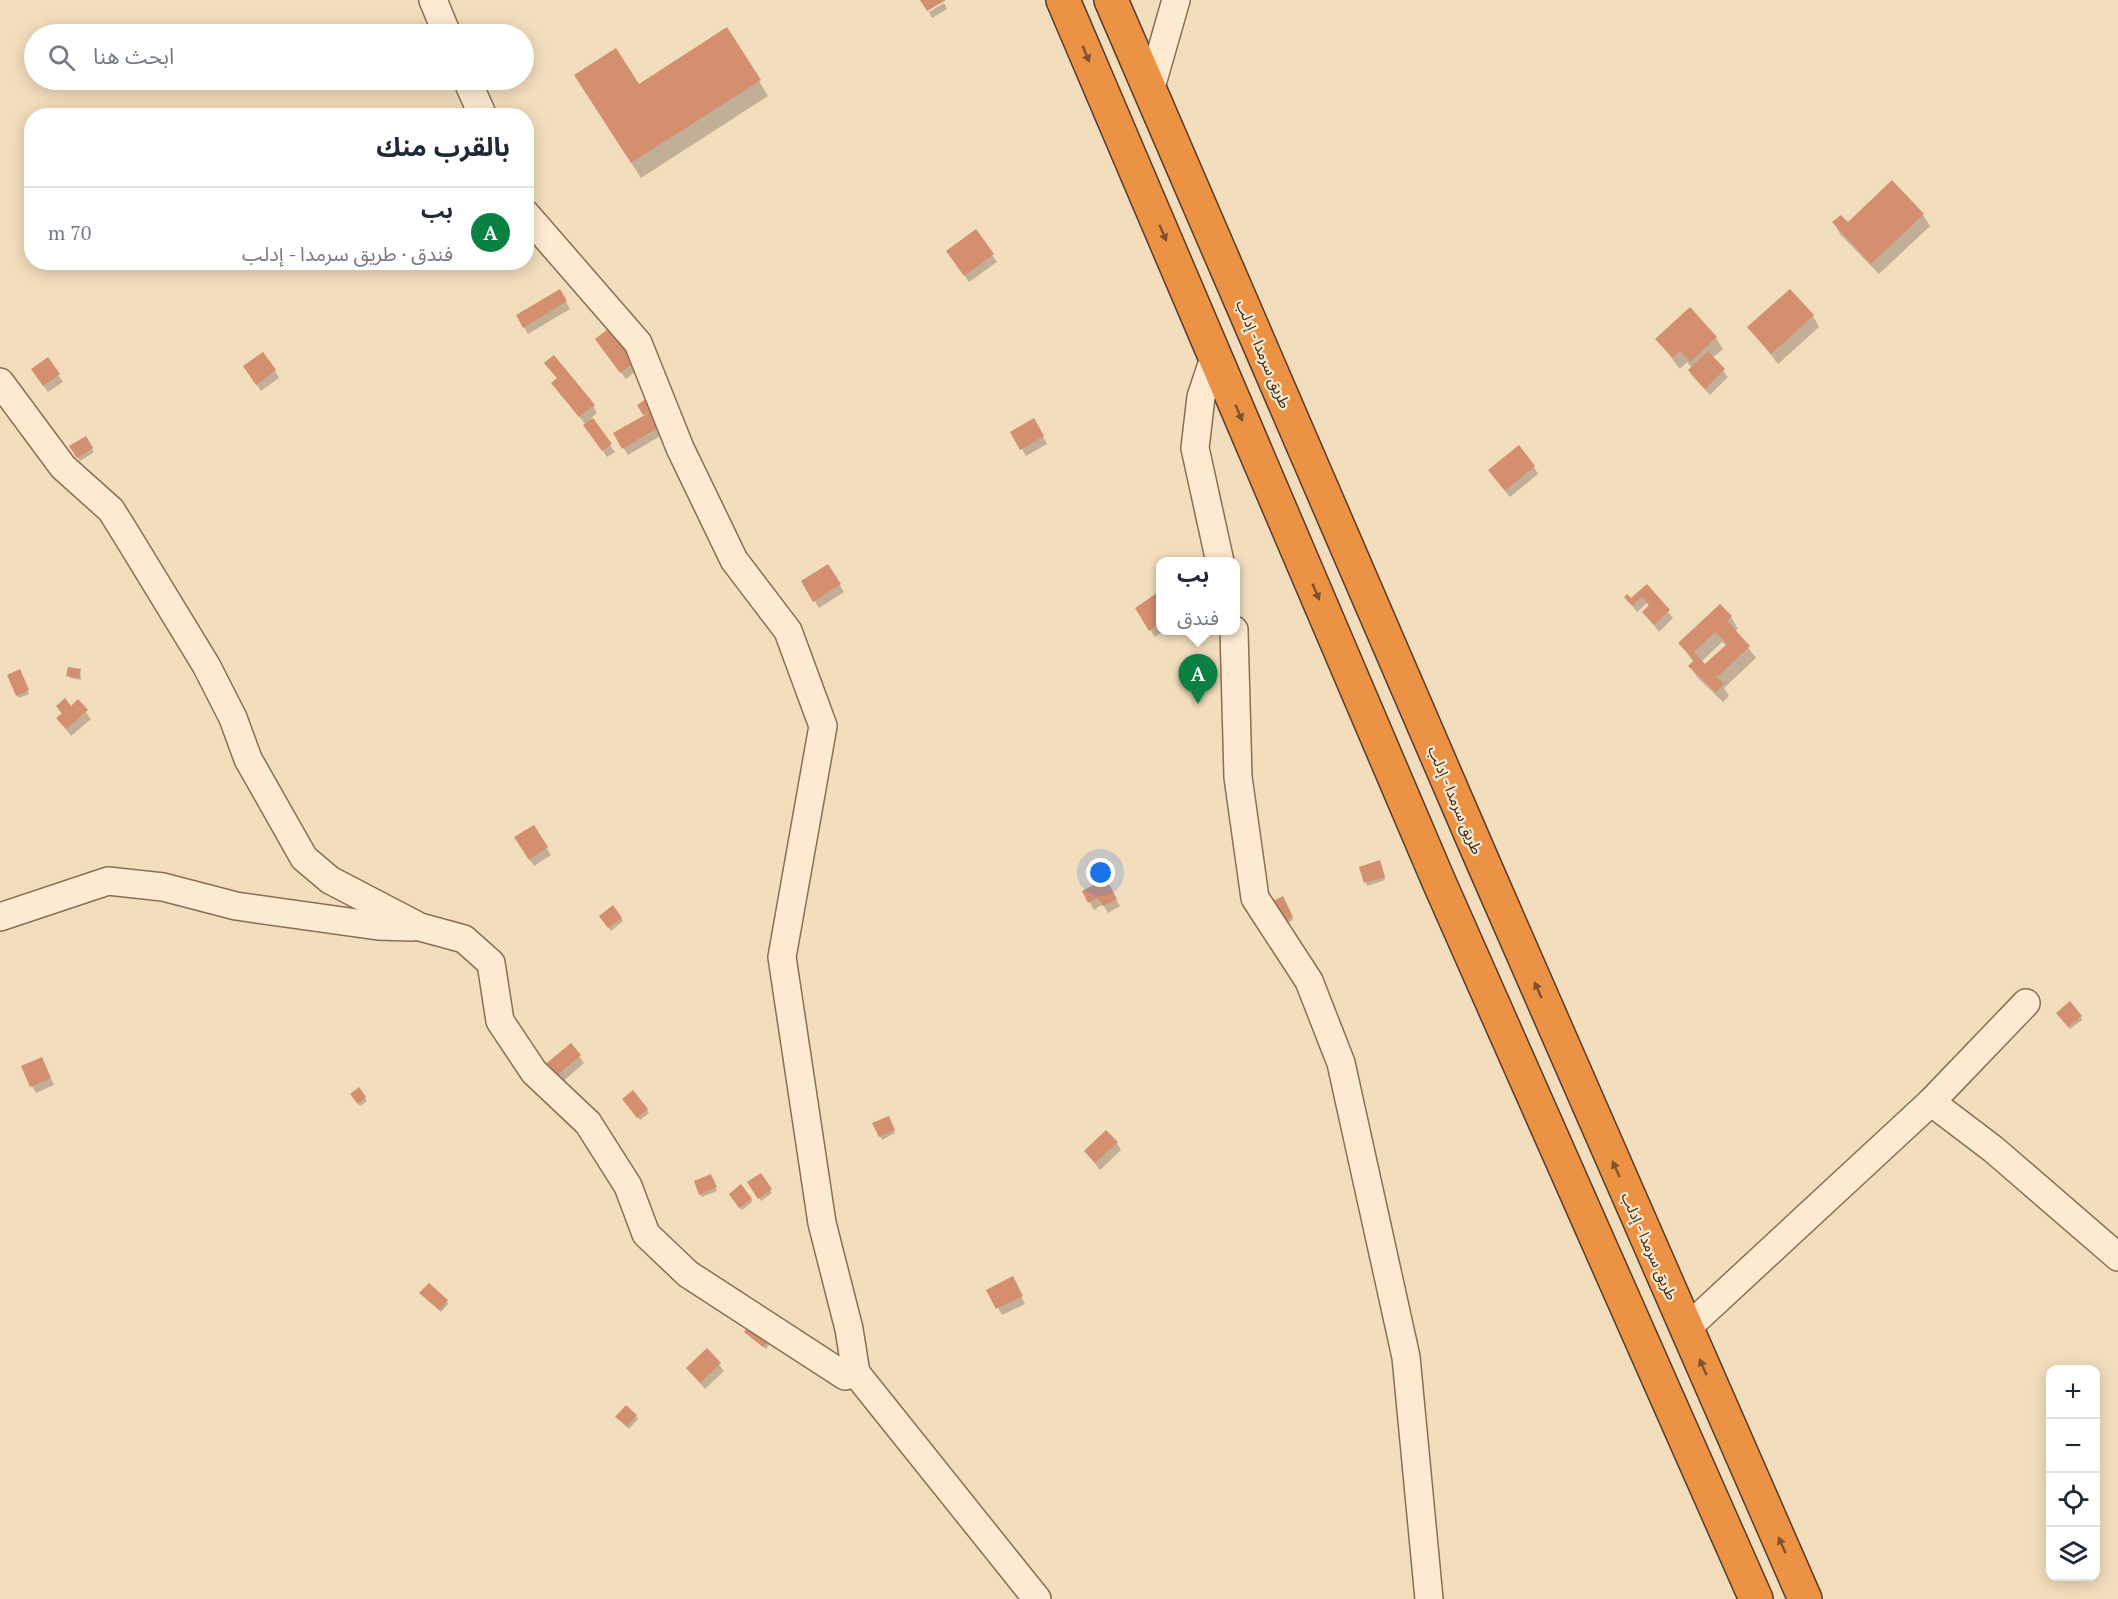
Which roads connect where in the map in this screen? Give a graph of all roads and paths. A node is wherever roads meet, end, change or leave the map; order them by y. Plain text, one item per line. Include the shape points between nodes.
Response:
1 (433, 0) edge
2 (1063, 0) edge
3 (1111, 0) edge
4 (1176, 0) edge
5 (443, 24) edge
6 (471, 90) edge
7 (1150, 91) junction
8 (479, 108) edge
9 (534, 223) edge
10 (1215, 355) junction
11 (0, 382) edge
12 (1219, 557) edge
13 (1235, 635) edge
14 (1482, 860) junction
15 (1439, 882) junction
16 (0, 918) edge
17 (420, 927) junction
18 (2026, 1003) dead end
19 (1931, 1102) junction
20 (2118, 1257) edge
21 (1686, 1329) junction
22 (856, 1373) junction
23 (1037, 1599) edge
24 (1429, 1599) edge
25 (1756, 1599) edge
26 (1805, 1599) edge

1 - 5 street
2 -> 10 highway
3 - 7 highway, طريق سرمدا - إدلب
4 - 7 street
6 - 8 street
7 - 14 highway, طريق سرمدا - إدلب
9 - 22 street via 638,343 680,448 734,560 788,631 824,726 782,957 822,1223
10 - 12 street via 1201,397 1196,448
10 -> 15 highway
11 - 17 street via 63,467 111,510 206,665 233,718 248,759 303,858 330,880
13 - 24 street via 1238,777 1255,898 1309,981 1341,1063 1406,1358
14 - 15 highway
21 -> 14 highway, طريق سرمدا - إدلب
15 - 25 highway
16 - 17 street via 108,881 163,887 236,906 378,926
17 - 22 street via 464,939 491,963 500,1021 534,1072 588,1123 628,1186 646,1234 688,1274 845,1376
18 - 19 street
19 - 20 street via 1993,1149
19 - 21 street
26 -> 21 highway, طريق سرمدا - إدلب
22 - 23 street

